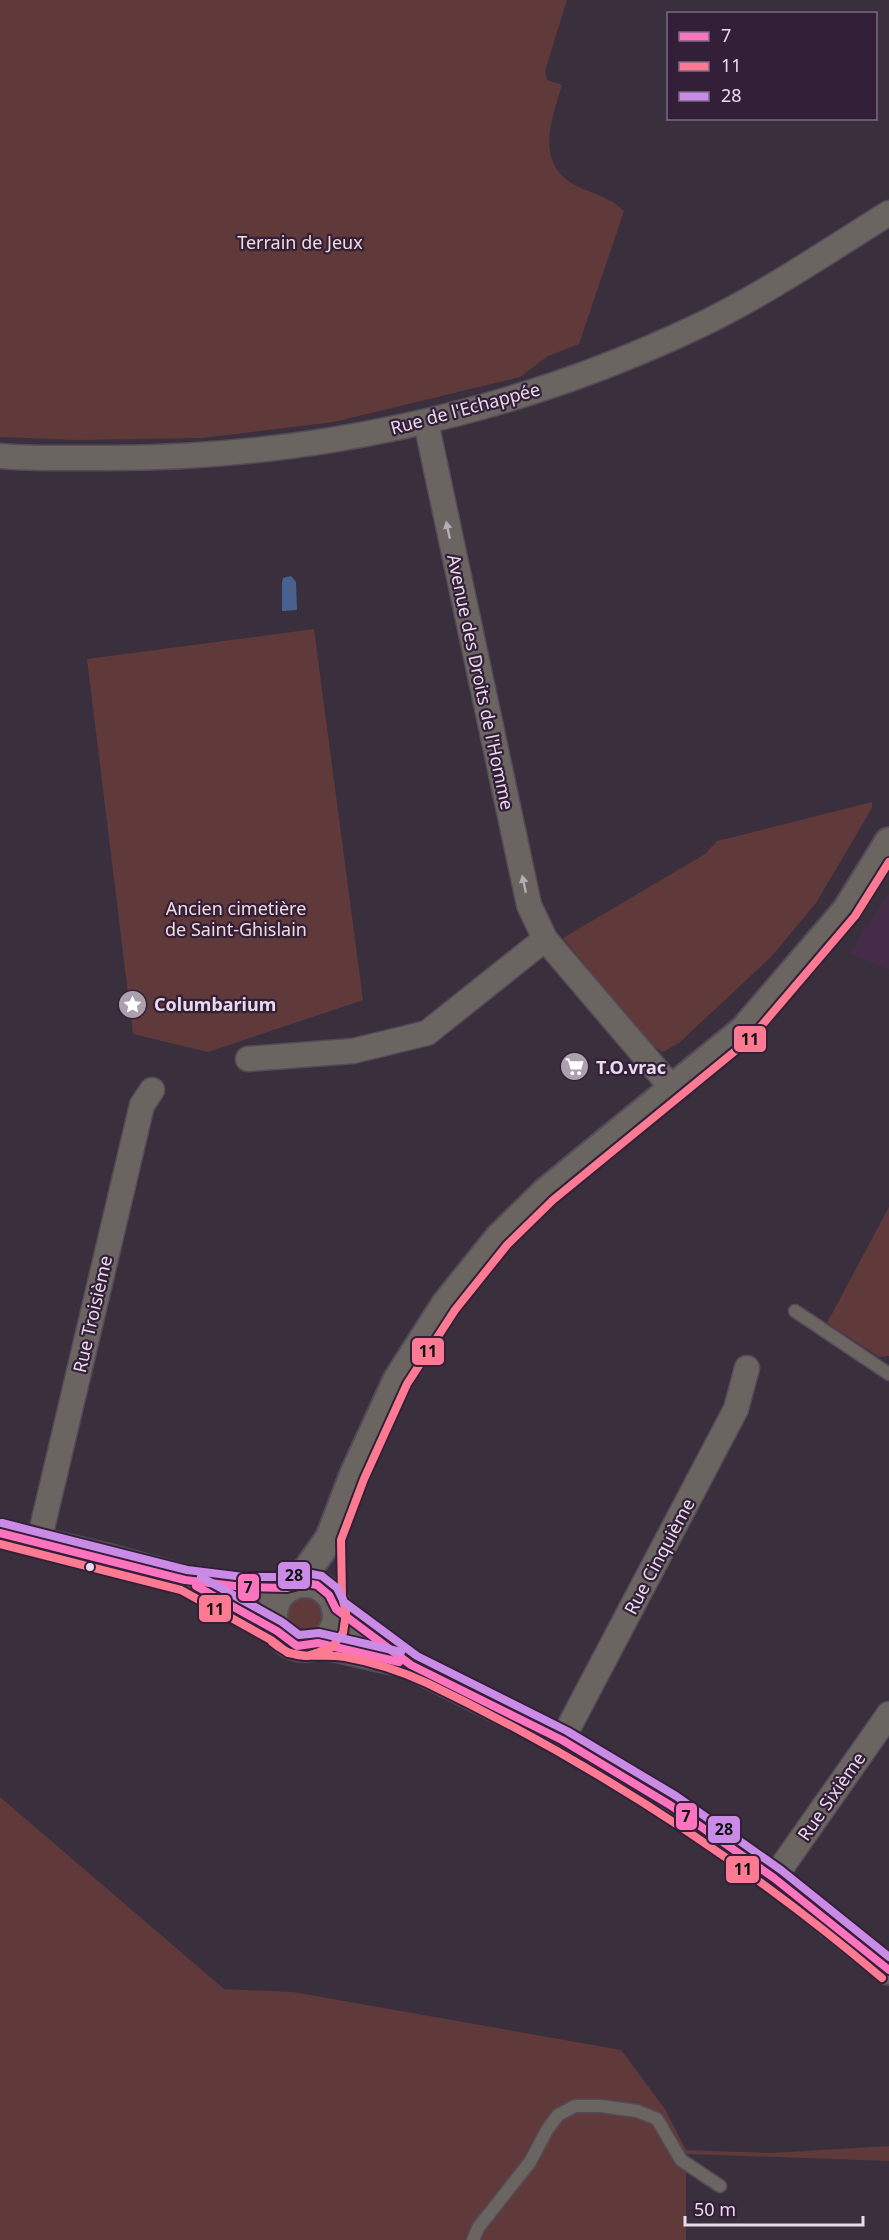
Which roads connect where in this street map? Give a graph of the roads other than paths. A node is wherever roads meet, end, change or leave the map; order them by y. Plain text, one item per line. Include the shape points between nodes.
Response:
1 (889, 213) edge
2 (426, 422) junction
3 (0, 456) edge
4 (889, 842) edge
5 (545, 939) junction
6 (248, 1059) dead end
7 (672, 1088) junction
8 (152, 1090) dead end
9 (795, 1311) dead end
10 (747, 1368) dead end
11 (889, 1374) edge
12 (0, 1533) edge
13 (330, 1539) junction
14 (39, 1541) junction
15 (185, 1580) junction
16 (292, 1585) junction
17 (334, 1603) junction
18 (277, 1631) junction
19 (318, 1643) junction
20 (411, 1665) junction
21 (889, 1714) edge
22 (562, 1740) junction
23 (774, 1878) junction
24 (889, 1970) edge
25 (720, 2186) dead end
26 (473, 2240) edge

1 - 2 street, Rue de l'Echappée via 794,273 694,328 518,397
2 - 3 street, Rue de l'Echappée via 321,442 222,454 127,458
5 -> 2 street, Avenue des Droits de l'Homme via 529,905
4 - 7 street via 847,910 780,990 744,1030
5 - 6 street via 427,1033 353,1051
5 - 7 street, Avenue des Droits de l'Homme
7 - 13 street via 546,1192 499,1238 446,1304 398,1379
8 - 14 street, Rue Troisième via 141,1105
9 - 11 lane
10 - 22 street, Rue Cinquième via 736,1409
12 - 14 street
13 - 16 street
13 - 17 street
14 - 15 street
15 - 16 street via 243,1587
15 - 18 street
16 - 17 street via 317,1585
16 - 18 street via 278,1597 273,1609
17 - 19 street via 333,1629
17 - 20 street via 376,1642
18 - 19 street via 297,1646
19 - 20 street
20 - 22 street
21 - 23 street, Rue Sixième
22 - 23 street via 670,1805
23 - 24 street
25 - 26 lane via 681,2160 657,2119 637,2111 575,2106 558,2115 530,2162 478,2228

